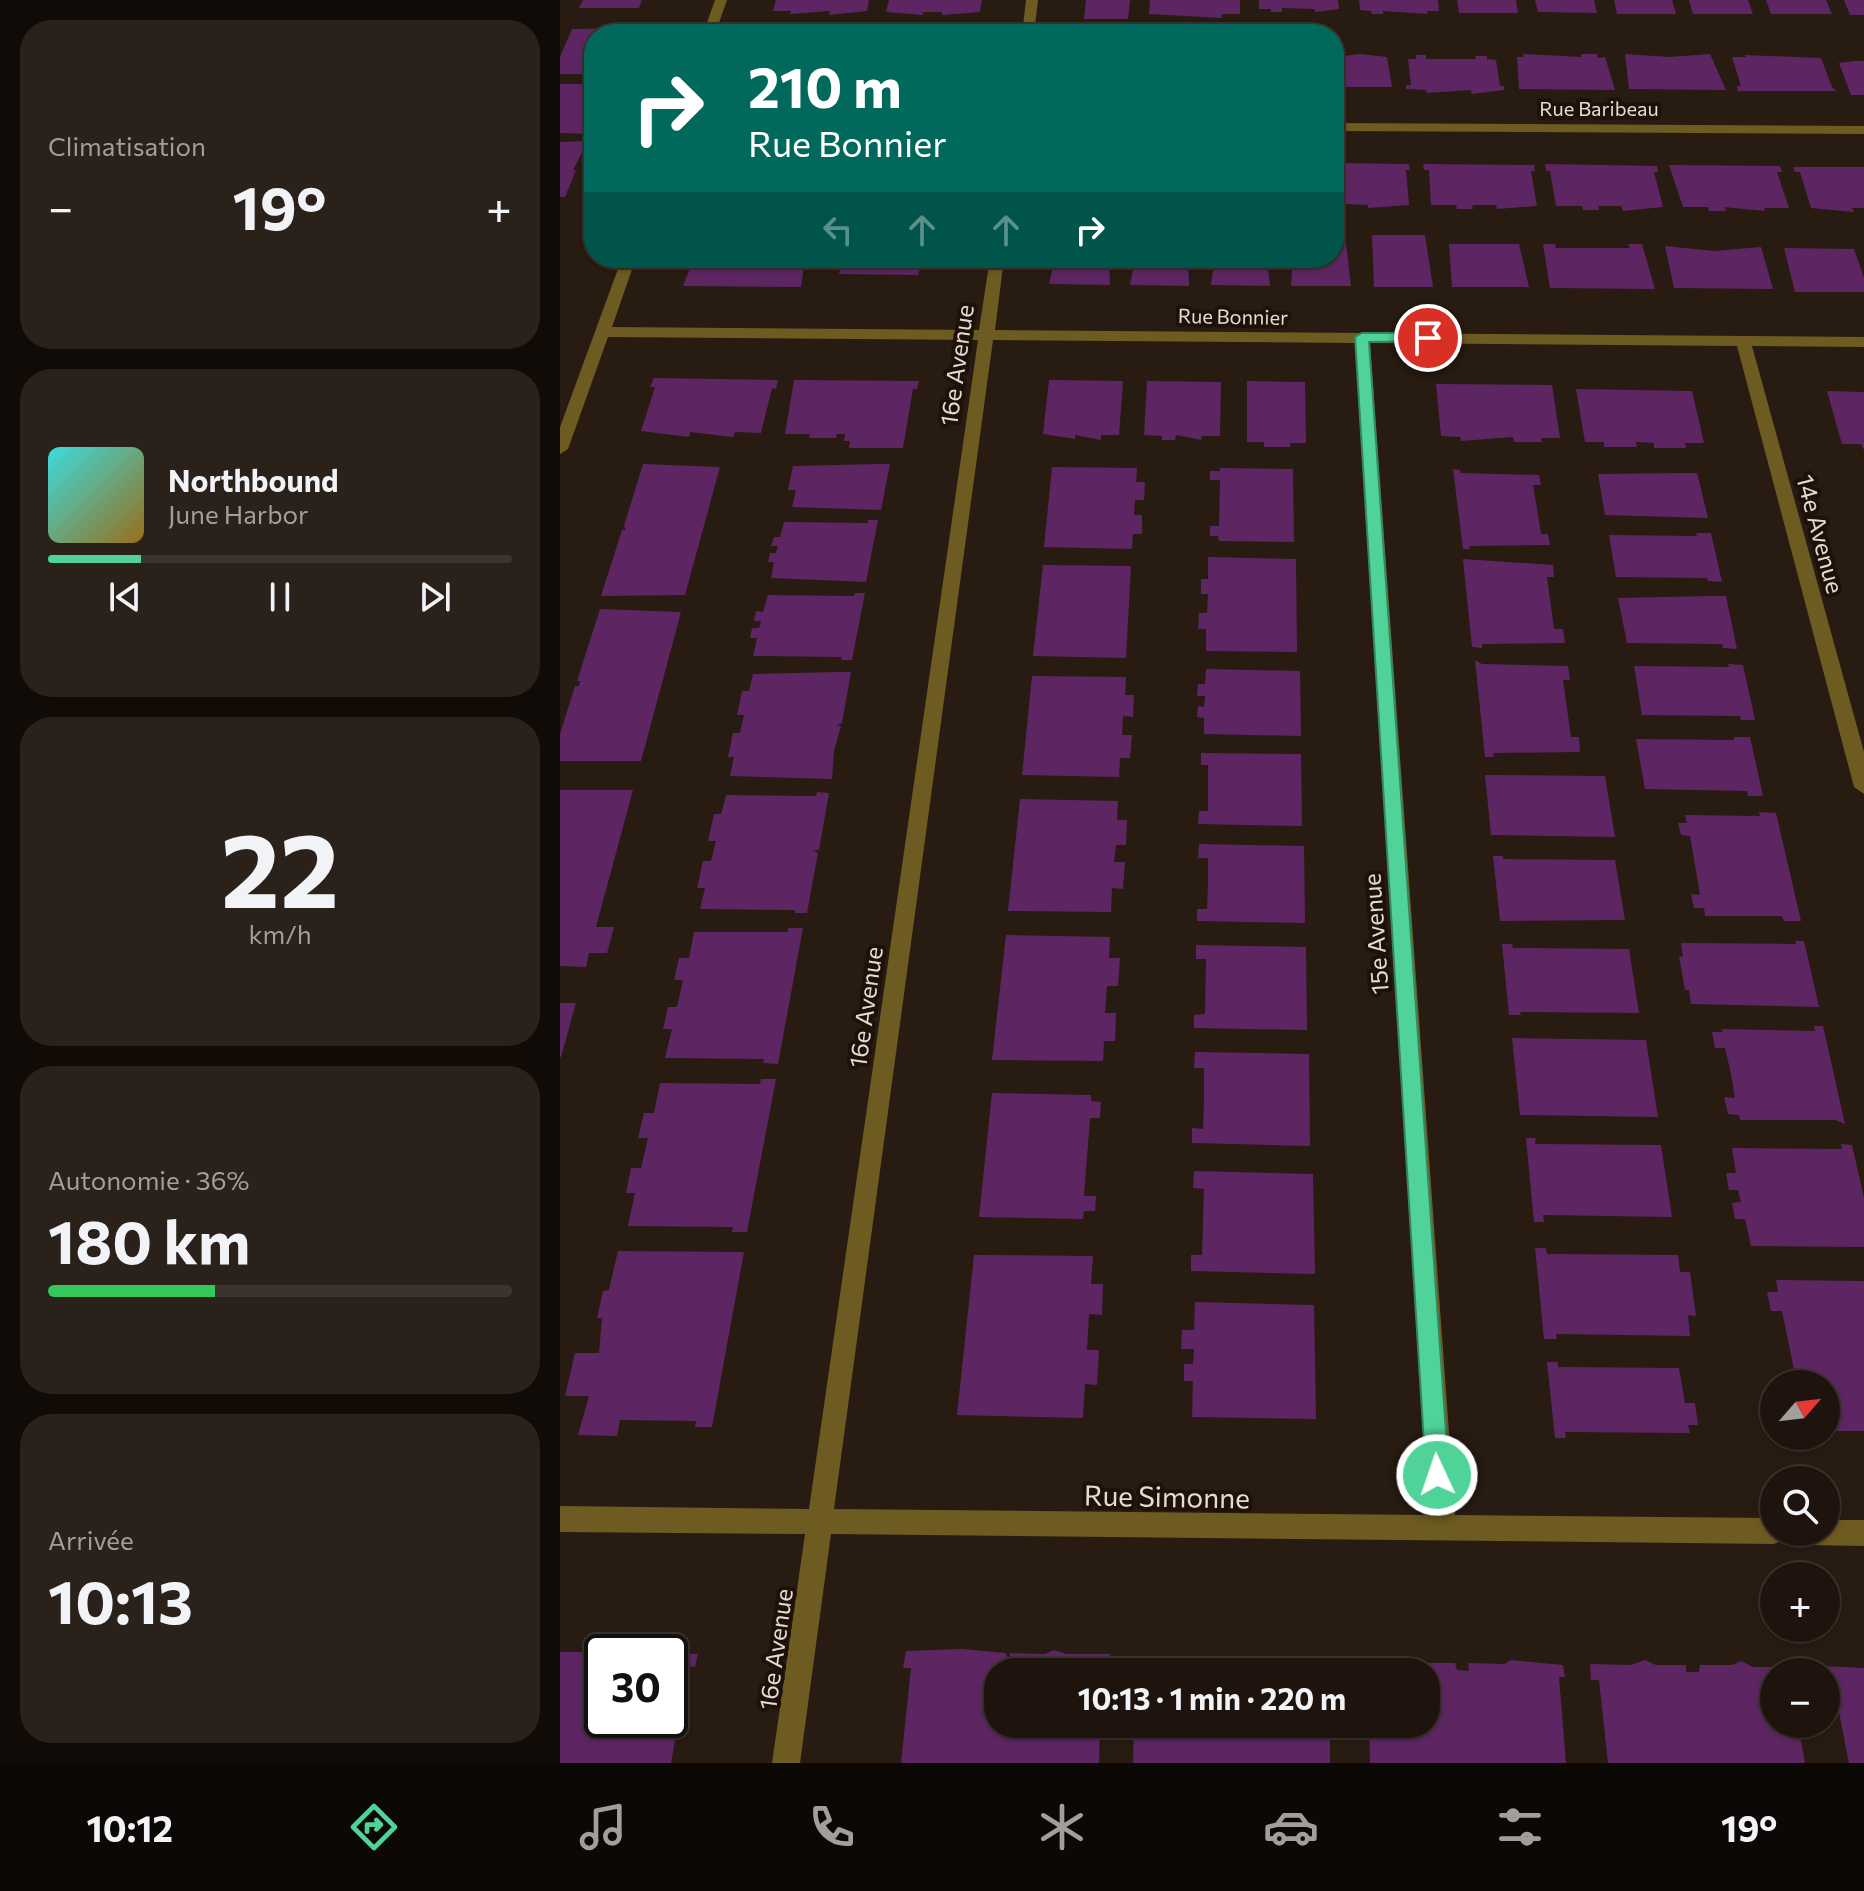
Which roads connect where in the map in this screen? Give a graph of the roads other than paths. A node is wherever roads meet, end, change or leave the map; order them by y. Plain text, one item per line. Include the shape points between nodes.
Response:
1 (721, 0) edge
2 (1032, 0) edge
3 (713, 24) edge
4 (1029, 24) edge
5 (1344, 127) edge
6 (1864, 130) edge
7 (625, 268) edge
8 (996, 268) edge
9 (602, 332) junction
10 (987, 334) junction
11 (1362, 337) junction
12 (1743, 341) junction
13 (1864, 342) edge
14 (560, 449) edge
15 (1864, 787) edge
16 (560, 1519) edge
17 (818, 1521) junction
18 (1443, 1527) junction
19 (1760, 1531) edge
20 (1840, 1533) edge
21 (1864, 1533) edge
22 (786, 1763) edge

1 - 3 street
2 - 4 street
5 - 6 street, Rue Baribeau
7 - 9 street
8 - 10 street, 16e Avenue
9 - 10 street, Rue Bonnier
9 - 14 street
10 - 11 street, Rue Bonnier
10 - 17 street, 16e Avenue
11 - 12 street, Rue Bonnier
11 - 18 street, 15e Avenue
12 - 13 street, Rue Bonnier
12 - 15 street, 14e Avenue
16 - 17 street, Rue Simonne
17 - 18 street, Rue Simonne
17 - 22 street, 16e Avenue
18 - 19 street, Rue Simonne
20 - 21 street

